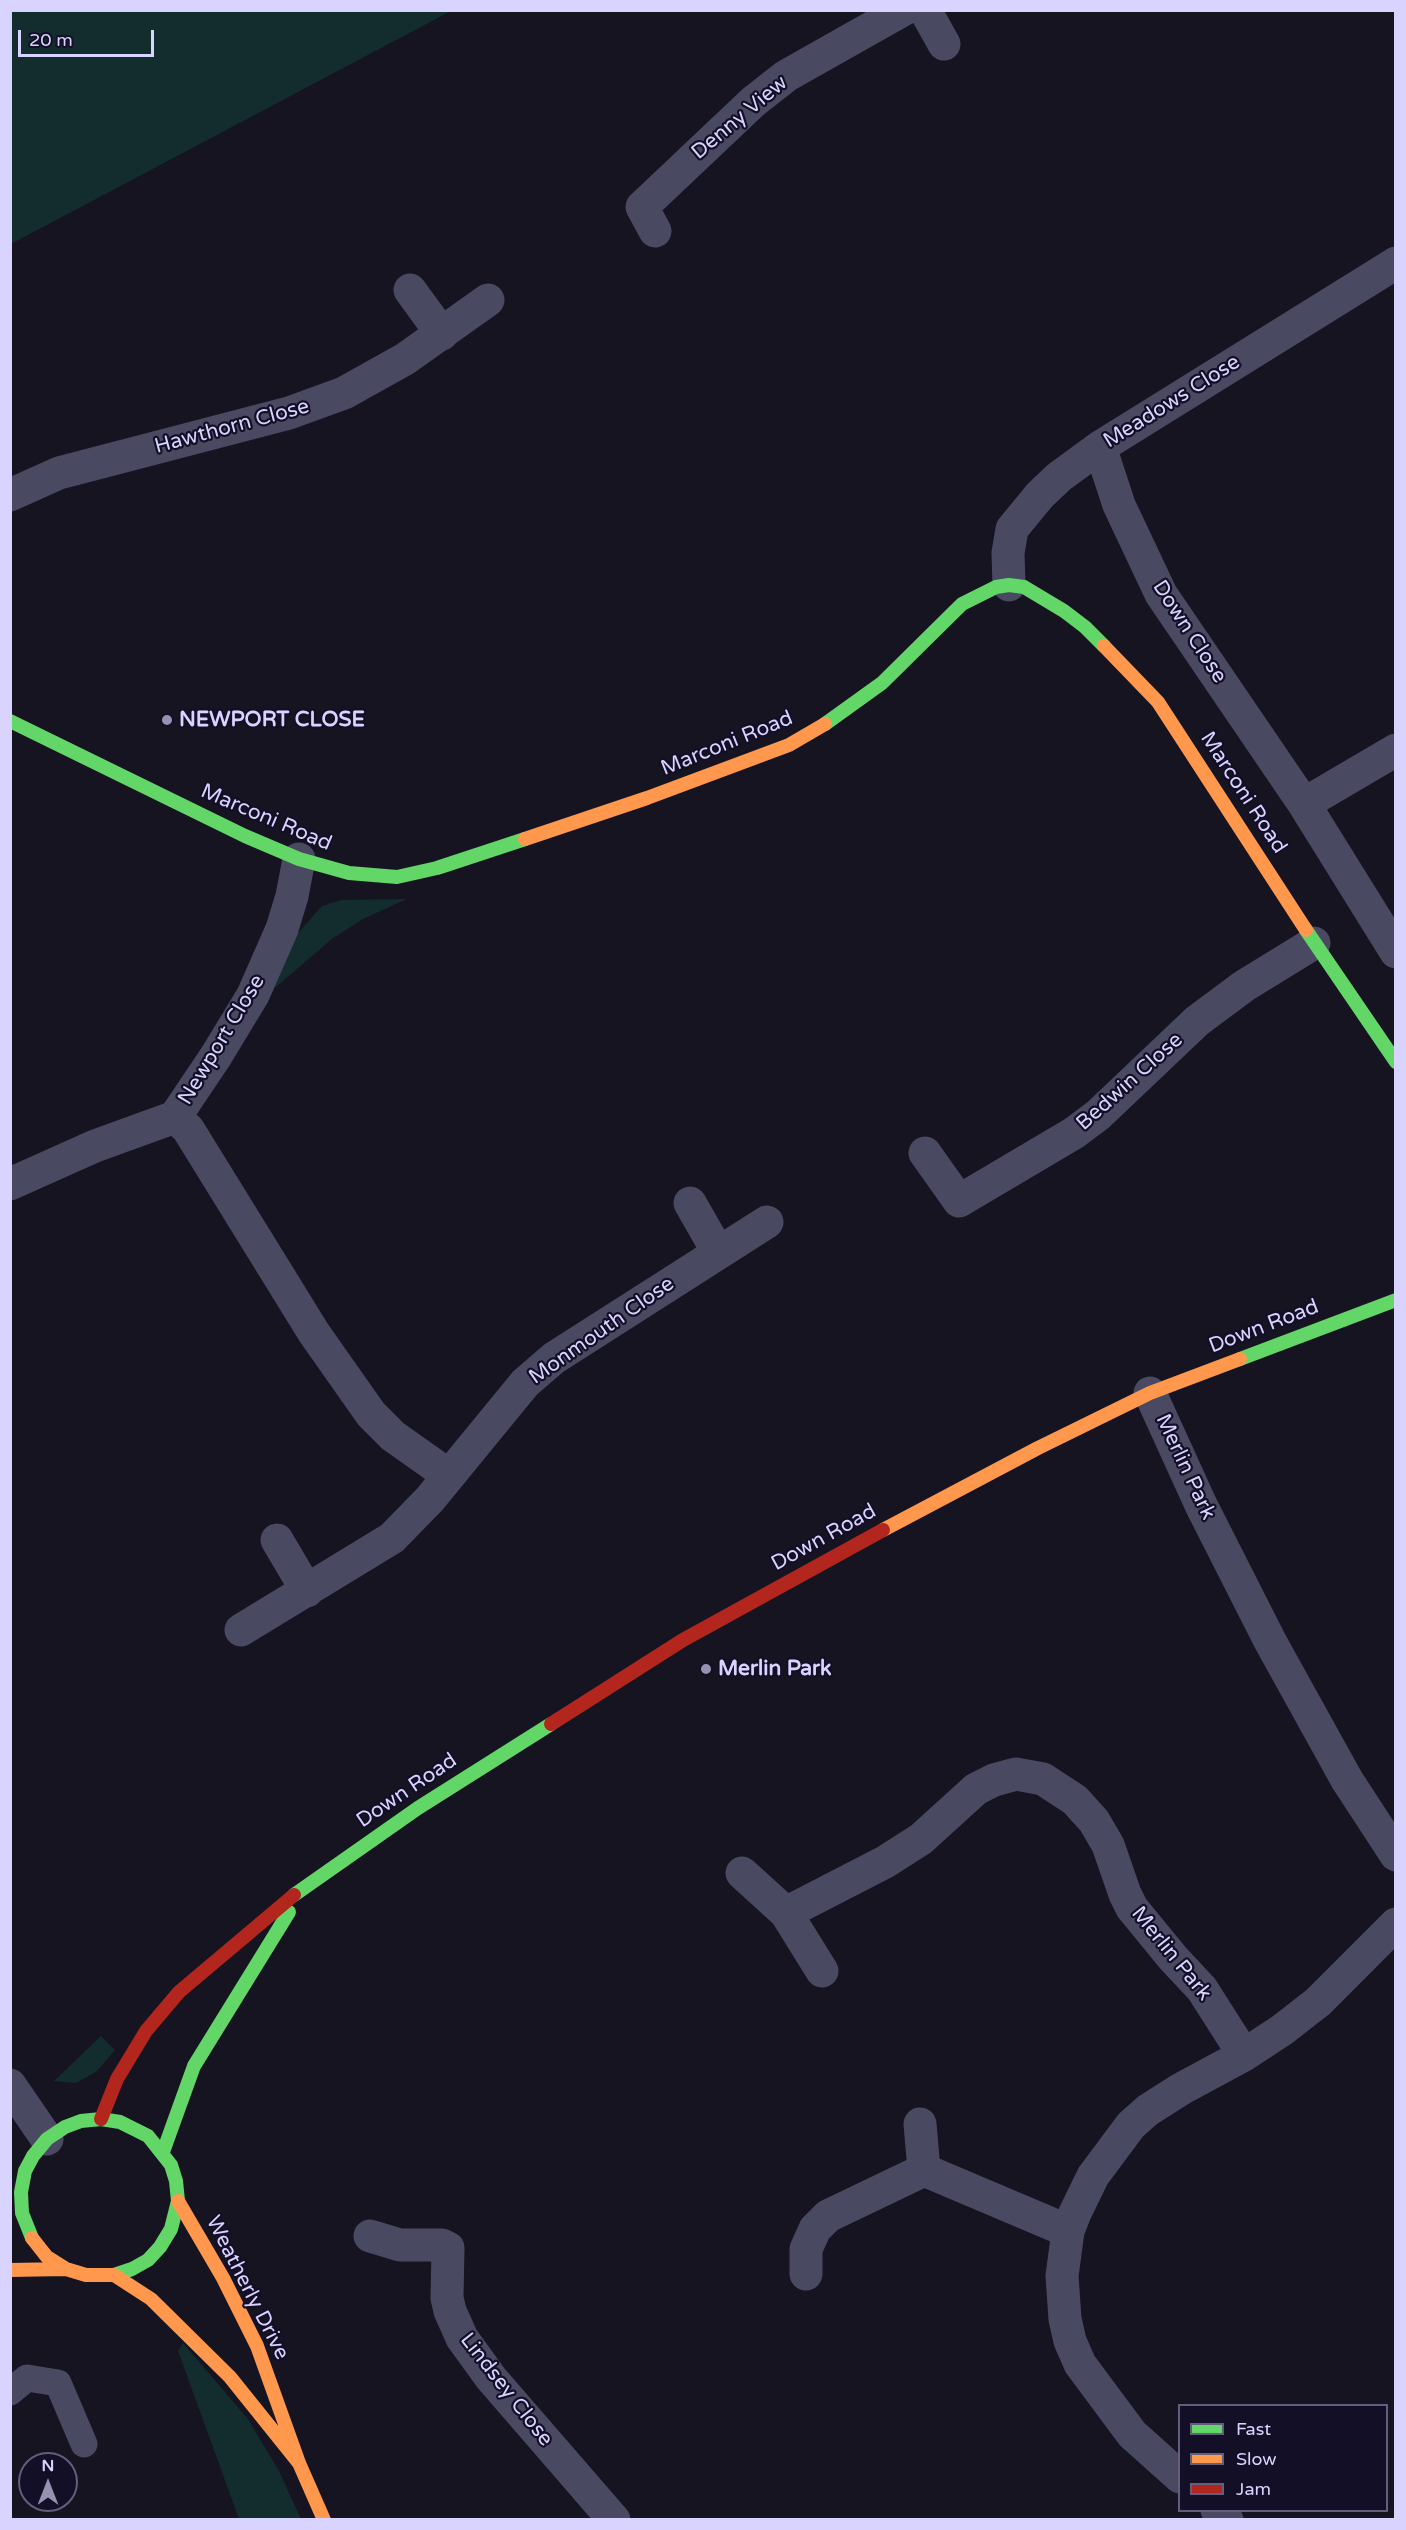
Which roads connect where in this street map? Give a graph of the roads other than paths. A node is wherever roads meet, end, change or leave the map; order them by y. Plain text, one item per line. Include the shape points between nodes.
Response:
1 (903, 10) edge
2 (925, 10) edge
3 (945, 44) dead end
4 (655, 231) dead end
5 (1395, 263) edge
6 (410, 290) dead end
7 (488, 300) dead end
8 (442, 334) junction
9 (1100, 447) junction
10 (10, 495) edge
11 (1009, 585) junction
12 (10, 721) edge
13 (1395, 750) edge
14 (1304, 804) junction
15 (299, 859) junction
16 (1314, 943) junction
17 (1395, 952) edge
18 (1395, 1062) edge
19 (175, 1117) junction
20 (926, 1152) dead end
21 (10, 1184) edge
22 (690, 1203) dead end
23 (767, 1222) dead end
24 (718, 1252) junction
25 (1395, 1300) edge
26 (1150, 1393) junction
27 (448, 1475) junction
28 (277, 1540) dead end
29 (307, 1591) junction
30 (241, 1630) dead end
31 (1395, 1855) edge
32 (742, 1873) dead end
33 (309, 1883) junction
34 (786, 1913) junction
35 (1395, 1924) edge
36 (822, 1971) dead end
37 (1244, 2055) junction
38 (10, 2085) edge
39 (101, 2119) junction
40 (920, 2124) dead end
41 (47, 2139) junction
42 (163, 2152) junction
43 (924, 2170) junction
44 (16, 2195) edge
45 (178, 2201) junction
46 (1068, 2231) junction
47 (370, 2236) dead end
48 (66, 2269) junction
49 (10, 2271) edge
50 (806, 2274) dead end
51 (114, 2275) junction
52 (10, 2392) edge
53 (84, 2444) dead end
54 (299, 2463) junction
55 (1178, 2476) edge
56 (324, 2520) edge
57 (614, 2520) edge

1 - 4 street, Denny View via 786,76 753,102 642,207
2 - 3 street
5 - 9 street, Meadows Close
6 - 8 street
7 - 8 street, Hawthorn Close
8 - 10 street, Hawthorn Close via 370,380 319,403 59,473
9 - 11 street, Meadows Close via 1059,477 1014,524 1008,544
9 - 14 street, Down Close via 1123,515 1161,594
11 - 15 street, Marconi Road via 962,604 860,700 806,736 758,758 416,873 370,876
11 - 16 street, Marconi Road via 1033,591 1064,611 1109,650 1158,702
12 - 15 street, Marconi Road
13 - 14 street
14 - 17 street, Down Close
15 - 19 street, Newport Close via 282,929 253,995
16 - 18 street, Marconi Road
16 - 20 street, Bedwin Close via 1244,986 1197,1021 1074,1133 959,1201
19 - 21 street, Newport Close via 95,1146
19 - 27 street, Newport Close via 188,1129 314,1333 372,1414 393,1436
22 - 24 street
23 - 24 street, Monmouth Close
24 - 27 street, Monmouth Close via 538,1371
25 - 26 street, Down Road
26 - 31 street, Merlin Park via 1270,1641 1347,1780
26 - 33 street, Down Road via 851,1547 683,1640 418,1808
27 - 29 street, Monmouth Close via 392,1538
28 - 29 street
29 - 30 street, Monmouth Close
32 - 34 street
33 - 39 street, Down Road via 204,1970 159,2015 117,2079
33 - 42 street, Down Road via 198,2060
34 - 36 street
34 - 37 street, Merlin Park via 921,1839 976,1789 993,1780 1016,1774 1042,1779 1075,1800 1094,1821 1108,1845 1132,1908 1202,1989
35 - 37 street via 1318,2002
37 - 46 street via 1180,2089 1131,2125 1092,2176
38 - 41 street
39 - 41 street via 81,2121
39 - 42 street via 134,2127
40 - 43 street
41 - 44 street via 33,2156
42 - 45 street via 176,2181
43 - 46 street
43 - 50 street via 828,2216 815,2229 807,2248
44 - 48 street via 32,2238 47,2257
45 - 51 street via 171,2229 160,2247 148,2260
45 - 54 street, Weatherly Drive via 257,2346
46 - 55 street via 1063,2297 1070,2341 1080,2364 1132,2434
47 - 57 street, Lindsey Close via 400,2245 448,2248 447,2298 462,2338 491,2378
48 - 49 street
48 - 51 street via 86,2275
51 - 54 street, Weatherly Drive via 151,2299 192,2337
52 - 53 lane via 27,2378 58,2383
54 - 56 street, Weatherly Drive

